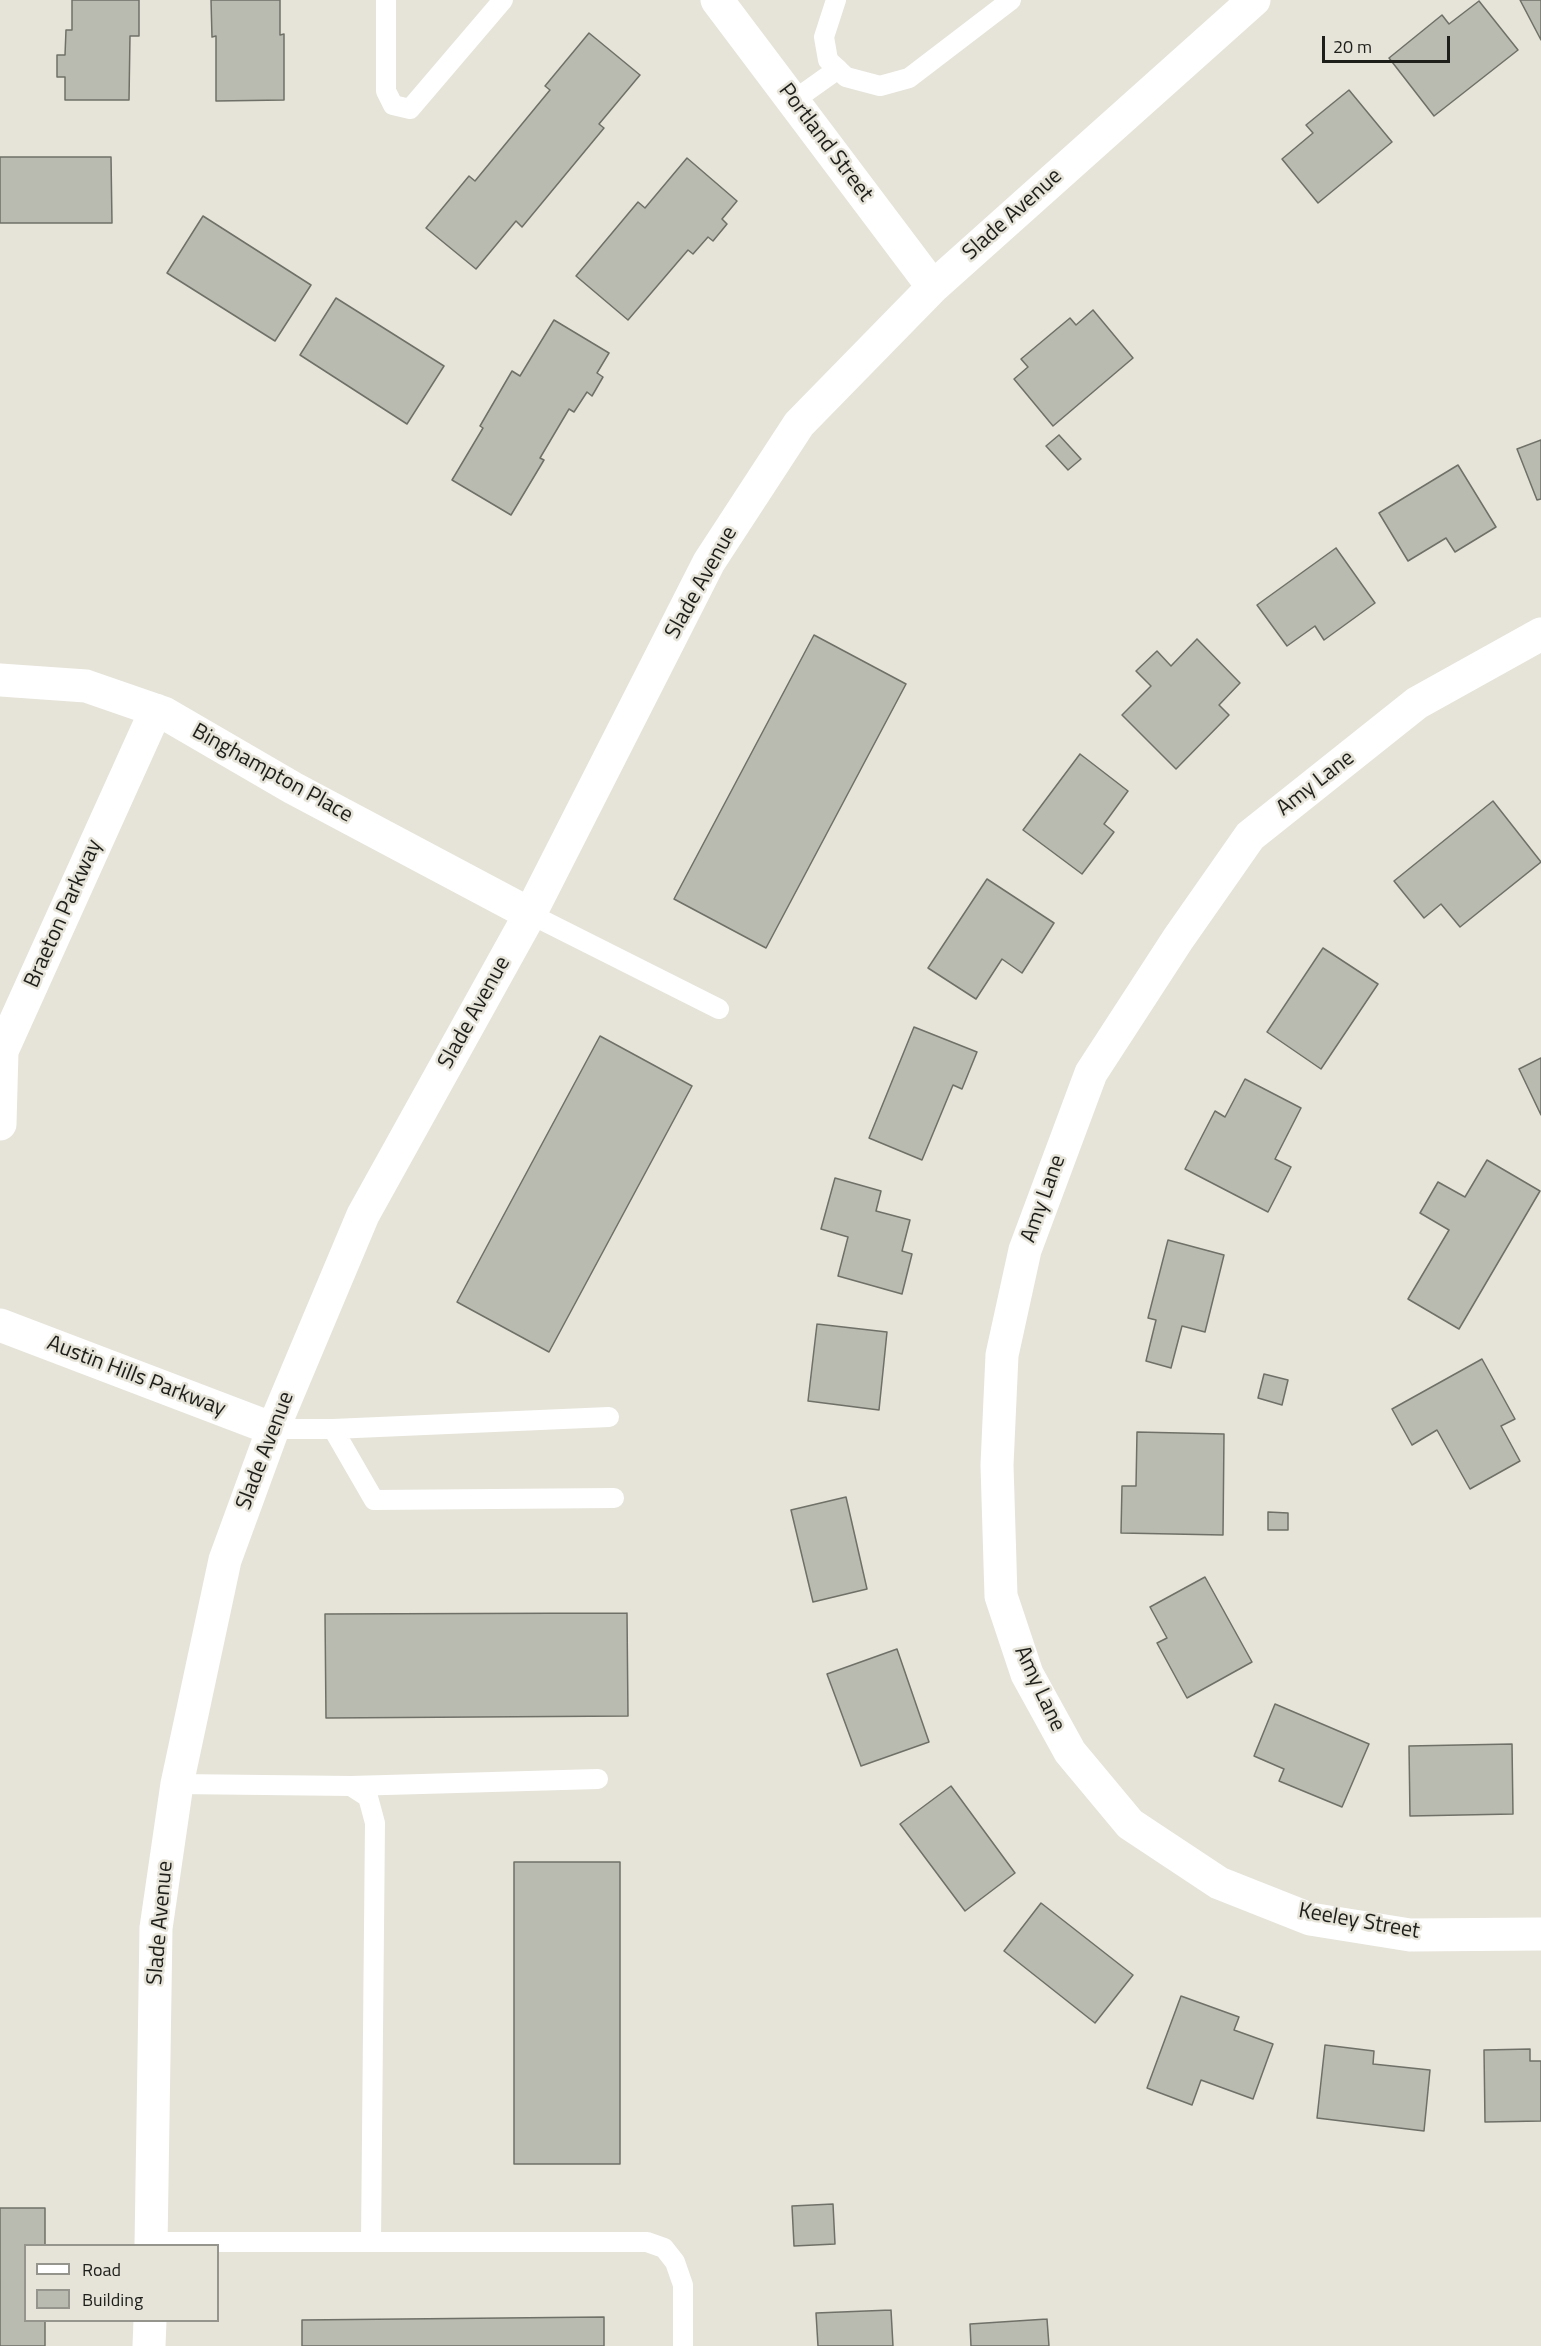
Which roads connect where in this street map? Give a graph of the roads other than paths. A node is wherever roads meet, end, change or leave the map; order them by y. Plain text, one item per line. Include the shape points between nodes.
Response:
1 (386, 0) edge
2 (503, 0) edge
3 (717, 0) edge
4 (836, 0) edge
5 (1011, 0) edge
6 (1254, 0) edge
7 (838, 69) junction
8 (793, 101) junction
9 (933, 287) junction
10 (1541, 634) edge
11 (0, 680) edge
12 (156, 710) junction
13 (530, 914) junction
14 (719, 1009) dead end
15 (0, 1124) edge
16 (0, 1325) edge
17 (609, 1417) dead end
18 (273, 1429) junction
19 (333, 1429) junction
20 (614, 1498) dead end
21 (598, 1779) dead end
22 (177, 1784) junction
23 (351, 1786) junction
24 (1219, 1882) joint
25 (1541, 1934) edge
26 (371, 2241) junction
27 (151, 2244) edge
28 (150, 2322) edge
29 (149, 2346) edge
30 (683, 2346) edge

1 - 2 lane via 386,90 393,105 410,109
3 - 8 street, Portland Street
4 - 7 lane via 824,37 828,60
5 - 7 lane via 909,78 880,86 846,77
6 - 9 street, Slade Avenue
7 - 8 lane
8 - 9 street, Portland Street
9 - 13 street, Slade Avenue via 799,424 715,552
10 - 24 street, Amy Lane via 1417,703 1250,836 1091,1073 1025,1250 1002,1355 997,1465 1001,1596 1027,1674 1070,1752 1130,1824
11 - 12 street, Binghampton Place via 87,686
12 - 13 street, Binghampton Place
12 - 15 street, Braeton Parkway via 2,1050
13 - 14 lane
13 - 18 street, Slade Avenue via 363,1215
16 - 18 street, Austin Hills Parkway
17 - 19 lane
18 - 19 lane
18 - 22 street, Slade Avenue via 225,1560
19 - 20 lane via 374,1500
21 - 23 lane
22 - 23 lane
22 - 27 street, Slade Avenue via 156,1928
23 - 26 lane via 368,1797 375,1824
24 - 25 street, Keeley Street via 1310,1918 1410,1935
26 - 27 lane
26 - 30 lane via 647,2242 664,2248 675,2262 683,2284
28 - 29 street

